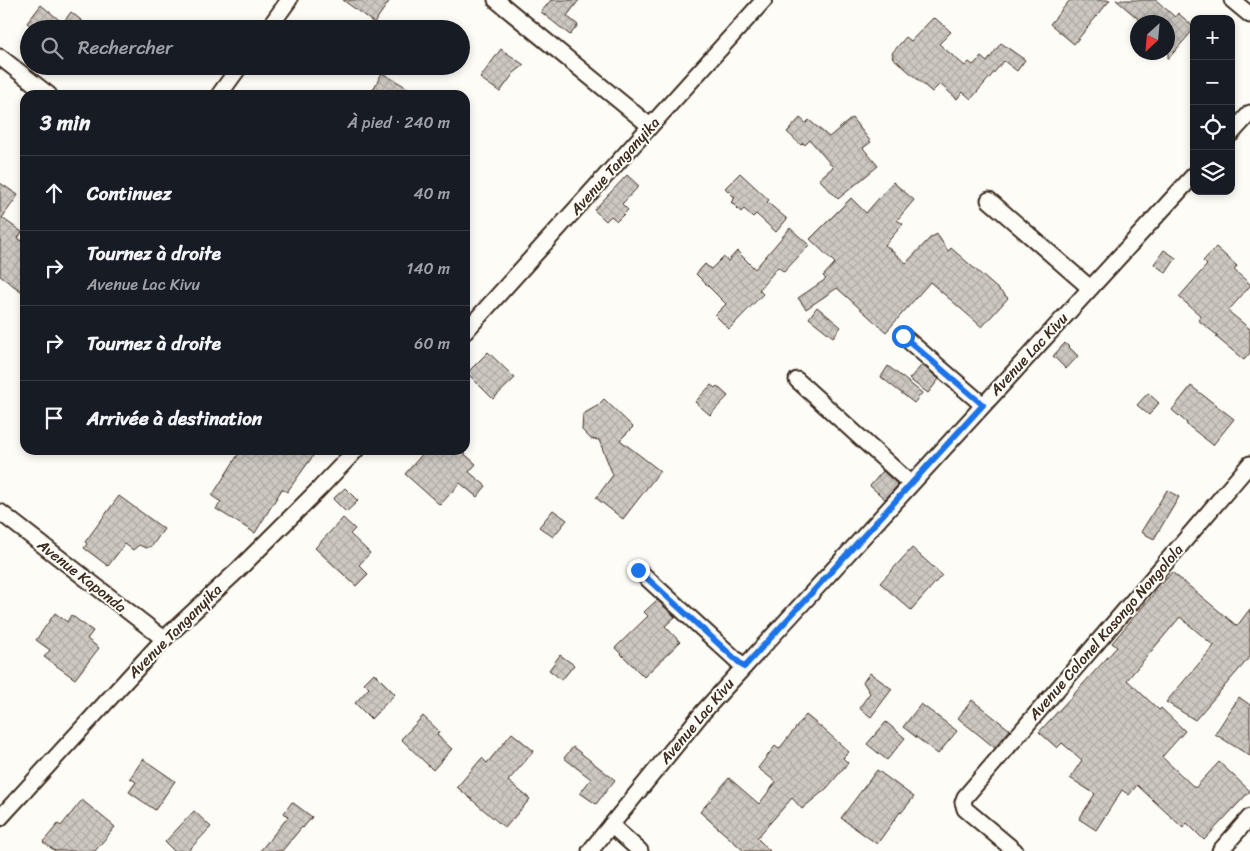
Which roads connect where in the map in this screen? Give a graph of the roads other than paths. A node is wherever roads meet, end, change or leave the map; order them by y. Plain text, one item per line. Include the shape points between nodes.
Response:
1 (289, 0) edge
2 (496, 0) edge
3 (764, 0) edge
4 (1232, 0) edge
5 (1250, 15) edge
6 (275, 20) edge
7 (0, 57) edge
8 (20, 73) edge
9 (23, 75) edge
10 (234, 75) edge
11 (43, 90) edge
12 (223, 90) edge
13 (1250, 113) edge
14 (650, 126) junction
15 (1235, 130) edge
16 (1190, 179) edge
17 (989, 200) dead end
18 (1090, 288) junction
19 (470, 327) edge
20 (903, 336) dead end
21 (797, 380) dead end
22 (983, 405) junction
23 (351, 455) edge
24 (1250, 464) edge
25 (911, 484) junction
26 (0, 512) edge
27 (638, 570) dead end
28 (164, 639) junction
29 (744, 667) junction
30 (1250, 817) edge
31 (0, 818) edge
32 (611, 825) junction
33 (590, 851) edge
34 (640, 851) edge
35 (1015, 851) edge
36 (1220, 851) edge

1 - 6 street
2 - 14 street
3 - 14 street, Avenue Tanganyika
4 - 5 street
7 - 8 street
9 - 11 street
10 - 12 street
13 - 15 street
14 - 19 street, Avenue Tanganyika
16 - 18 street, Avenue Lac Kivu
17 - 18 street
18 - 22 street, Avenue Lac Kivu
20 - 22 street
21 - 25 street
22 - 25 street, Avenue Lac Kivu
23 - 28 street, Avenue Tanganyika via 237,571
24 - 35 street, Avenue Colonel Kasongo Nongolola via 963,800 965,809
25 - 29 street, Avenue Lac Kivu
26 - 28 street, Avenue Kaponda
27 - 29 street
28 - 31 street, Avenue Tanganyika
29 - 32 street, Avenue Lac Kivu
30 - 36 street
32 - 33 street, Avenue Lac Kivu
32 - 34 street

